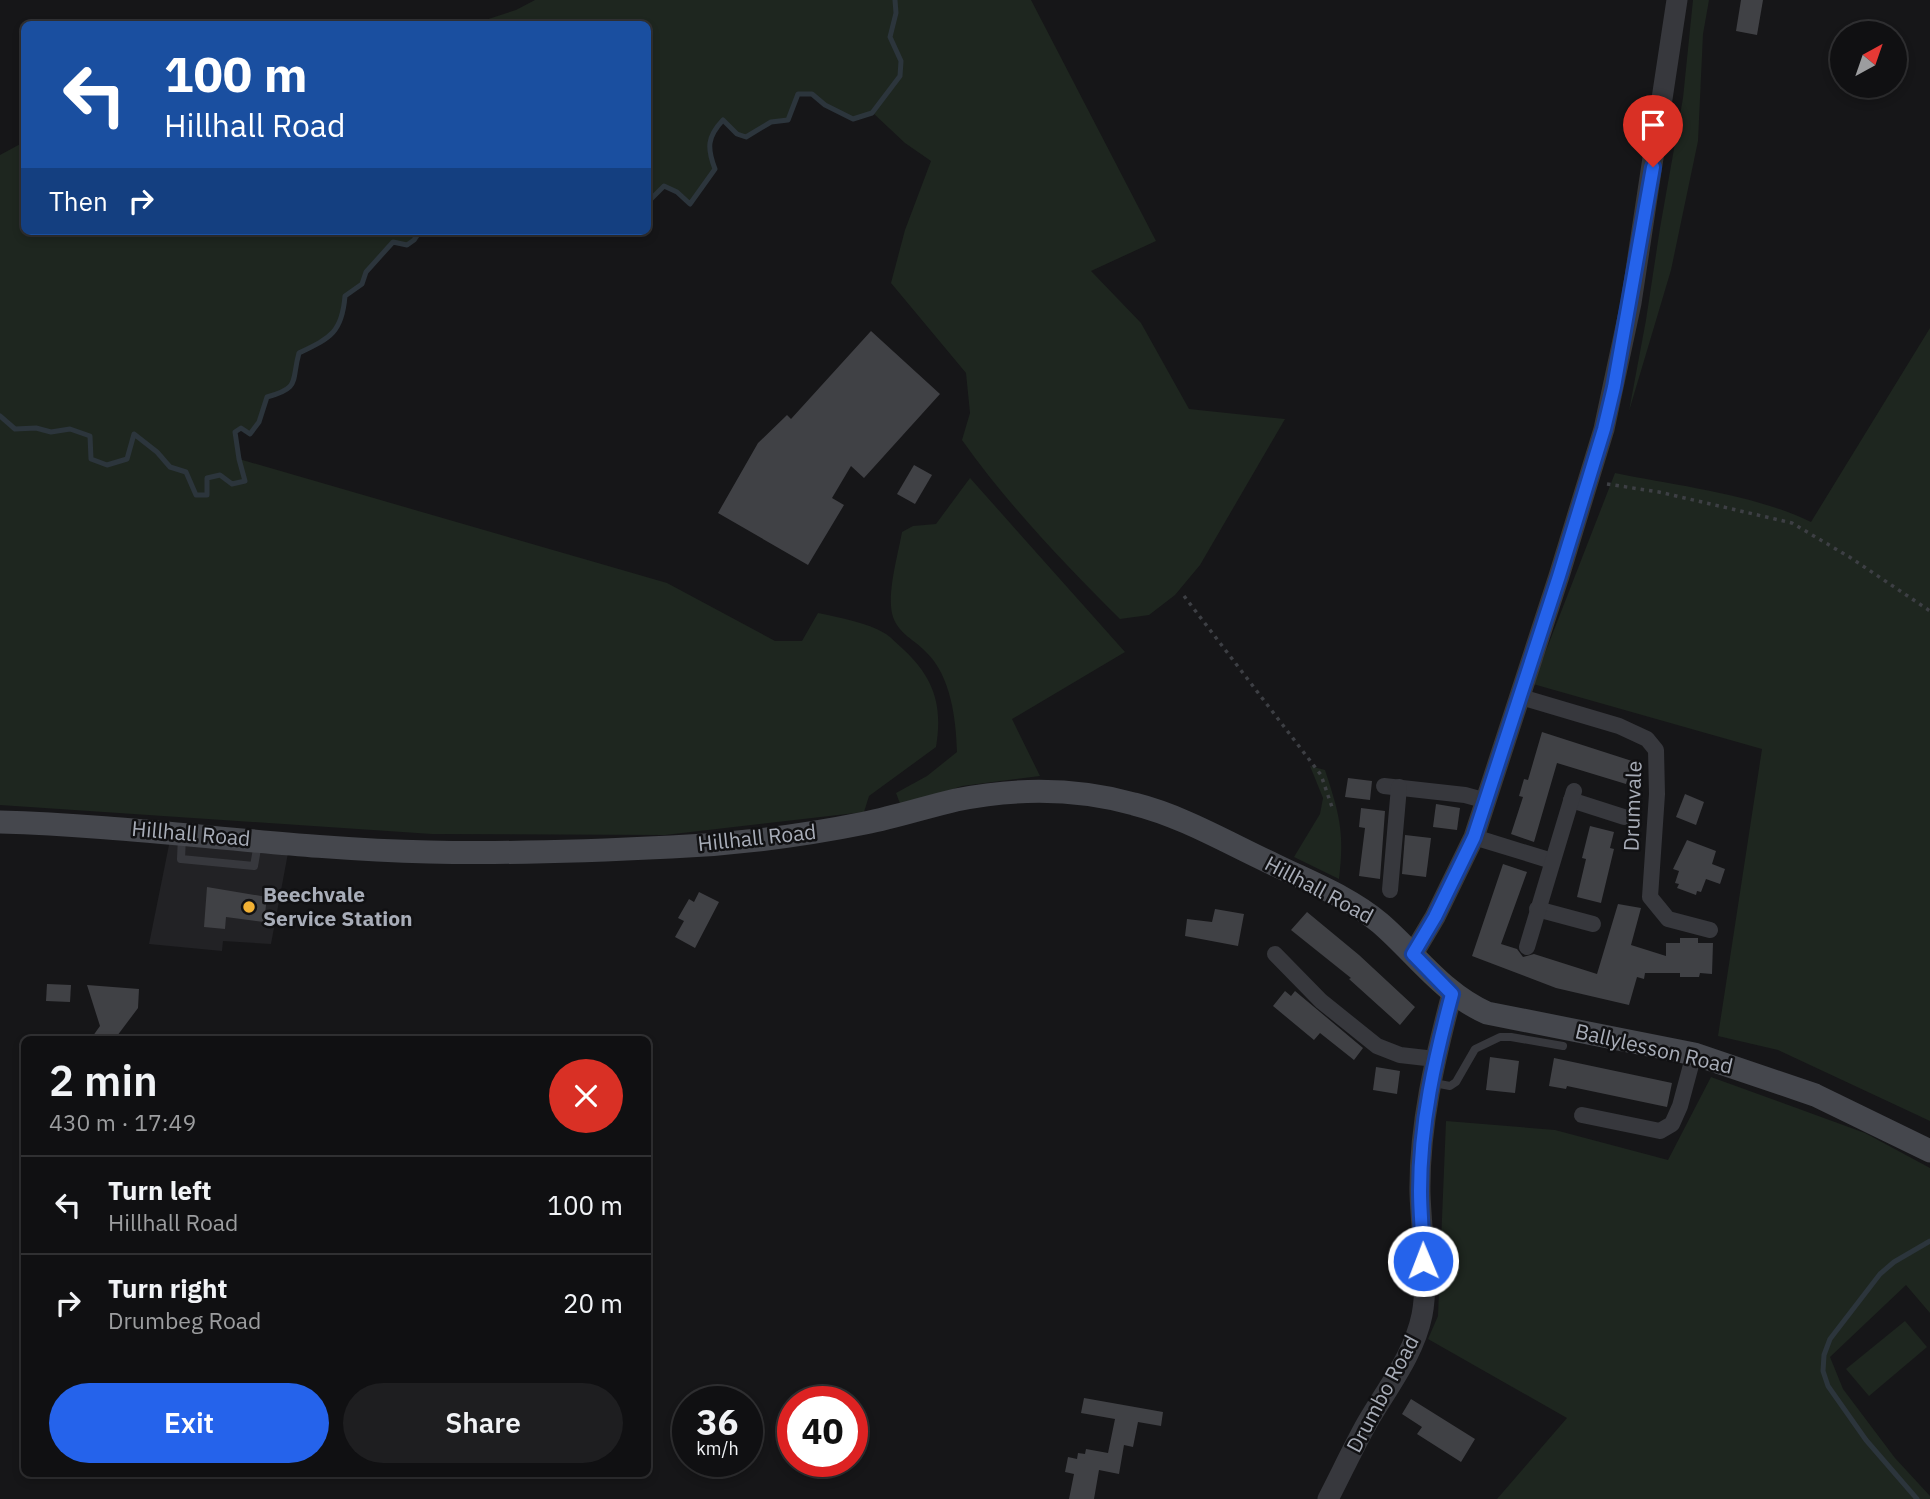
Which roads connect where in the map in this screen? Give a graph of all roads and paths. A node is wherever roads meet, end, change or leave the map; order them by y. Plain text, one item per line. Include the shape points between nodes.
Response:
1 (1677, 0) edge
2 (1588, 481) junction
3 (1184, 596) dead end
4 (1930, 611) edge
5 (1521, 696) junction
6 (1487, 801) junction
7 (1333, 810) dead end
8 (1624, 817) dead end
9 (0, 821) edge
10 (1474, 837) junction
11 (1552, 861) junction
12 (1390, 890) dead end
13 (1537, 909) junction
14 (1593, 924) dead end
15 (1710, 930) dead end
16 (1527, 947) dead end
17 (1275, 954) dead end
18 (1413, 954) junction
19 (1452, 994) junction
20 (1563, 1046) dead end
21 (1694, 1054) junction
22 (1435, 1059) junction
23 (1431, 1082) junction
24 (1582, 1115) dead end
25 (1930, 1151) edge
26 (1328, 1499) edge

1 - 2 street via 1631,303
2 - 4 path via 1659,492 1791,523
2 - 5 street
3 - 7 path via 1321,775
5 - 6 street
5 - 15 street, Drumvale via 1619,726 1647,739 1656,750 1650,897 1668,919
6 - 10 street
6 - 12 street via 1392,787
8 - 11 street via 1572,795
9 - 18 main road, Hillhall Road via 429,852 674,847 788,838 1009,792 1093,794 1181,820 1334,894 1379,922
10 - 11 street
10 - 18 street
11 - 13 street
13 - 14 street
13 - 16 street
17 - 22 street via 1321,1001 1377,1046 1400,1055
18 - 19 main road, Hillhall Road
19 - 21 main road, Ballylesson Road via 1487,1013 1517,1021
19 - 22 street, Drumbo Road
20 - 23 lane via 1500,1037 1475,1049 1450,1086
21 - 24 street via 1680,1106 1672,1124 1660,1131
21 - 25 main road, Ballylesson Road via 1815,1094
22 - 23 street, Drumbo Road
23 - 26 street, Drumbo Road via 1420,1191 1423,1313 1414,1342

